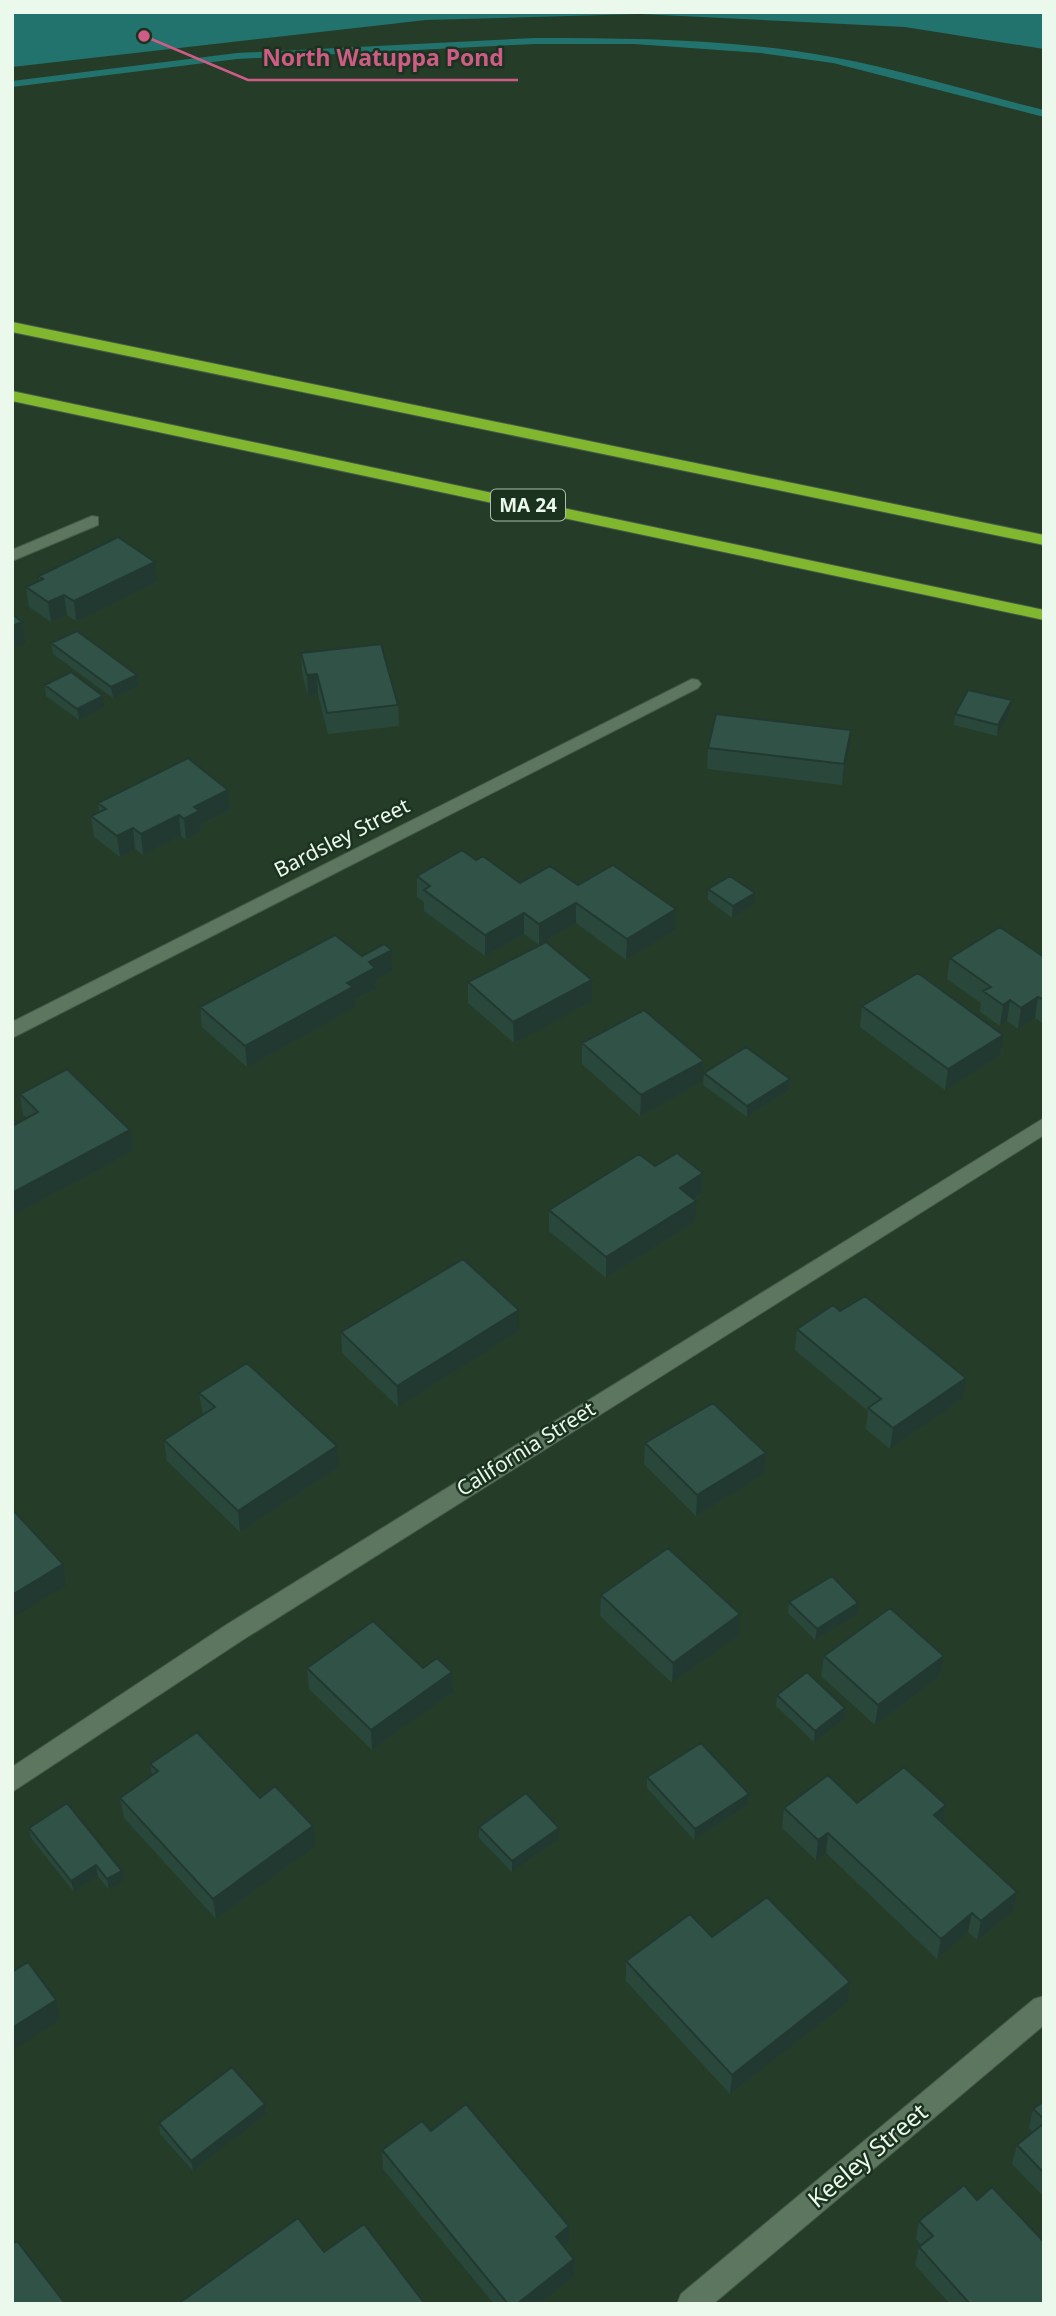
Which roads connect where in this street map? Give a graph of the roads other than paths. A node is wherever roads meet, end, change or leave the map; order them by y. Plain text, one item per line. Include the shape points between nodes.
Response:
1 (12, 327) edge
2 (12, 396) edge
3 (92, 521) dead end
4 (1044, 540) edge
5 (12, 556) edge
6 (1044, 615) edge
7 (692, 684) dead end
8 (12, 1031) edge
9 (1044, 1125) edge
10 (12, 1781) edge
11 (1044, 2008) edge
12 (691, 2304) edge

1 - 4 highway
2 - 6 highway, MA 24
3 - 5 street
7 - 8 street, Bardsley Street
9 - 10 street, California Street via 235,1632
11 - 12 street, Keeley Street

